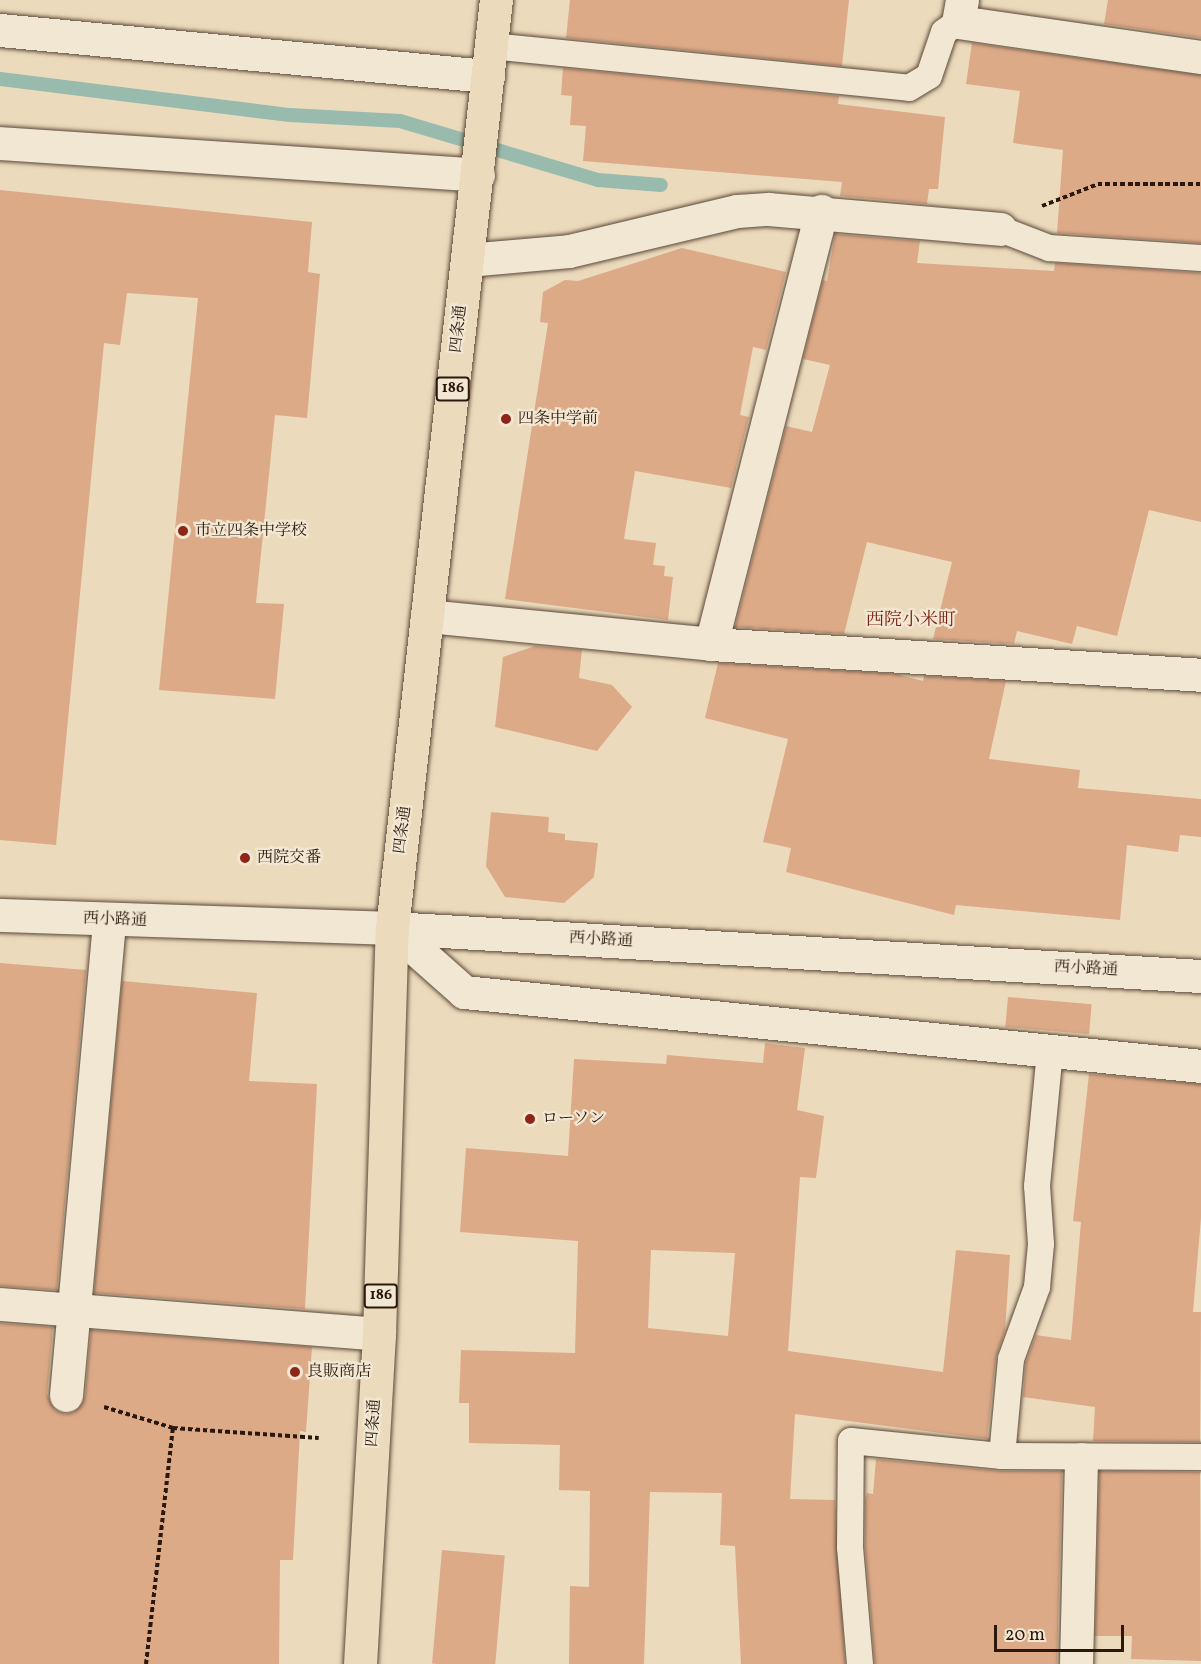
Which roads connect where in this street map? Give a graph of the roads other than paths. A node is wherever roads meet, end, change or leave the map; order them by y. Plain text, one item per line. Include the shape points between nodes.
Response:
1 (496, 0) edge
2 (960, 11) edge
3 (0, 30) edge
4 (1201, 57) edge
5 (490, 61) junction
6 (0, 143) edge
7 (478, 169) junction
8 (821, 211) junction
9 (1000, 229) joint
10 (1201, 258) edge
11 (467, 260) junction
12 (428, 616) junction
13 (711, 644) junction
14 (1201, 675) edge
15 (0, 915) edge
16 (110, 920) junction
17 (392, 928) junction
18 (1201, 976) edge
19 (1050, 1052) junction
20 (1201, 1066) edge
21 (0, 1305) edge
22 (73, 1310) junction
23 (380, 1334) junction
24 (66, 1395) road end
25 (1002, 1456) junction
26 (1201, 1457) edge
27 (1081, 1459) junction
28 (360, 1664) edge
29 (860, 1664) edge
30 (1076, 1664) edge

1 - 5 main road, 四条通 / 186
2 - 4 street
2 - 5 lane via 944,32 929,76 909,88
3 - 5 street
5 - 7 main road, 四条通 / 186
6 - 7 street
7 - 11 main road, 四条通 / 186
8 - 9 street
8 - 11 street via 736,211 570,251
8 - 13 street
9 - 10 lane via 1049,248
11 - 12 main road, 四条通 / 186
12 - 13 street
12 - 17 main road, 四条通 / 186
13 - 14 street
15 - 16 street, 西小路通
16 - 17 street, 西小路通
16 - 22 street
17 - 18 street, 西小路通
17 - 19 street via 464,992
17 - 23 main road, 四条通 / 186
19 - 20 street
19 - 25 lane via 1037,1186 1041,1244 1037,1287 1011,1359
21 - 22 street
22 - 23 street
22 - 24 street
23 - 28 main road, 四条通 / 186
25 - 27 lane
25 - 29 lane via 851,1441 850,1547
26 - 27 lane
27 - 30 street

